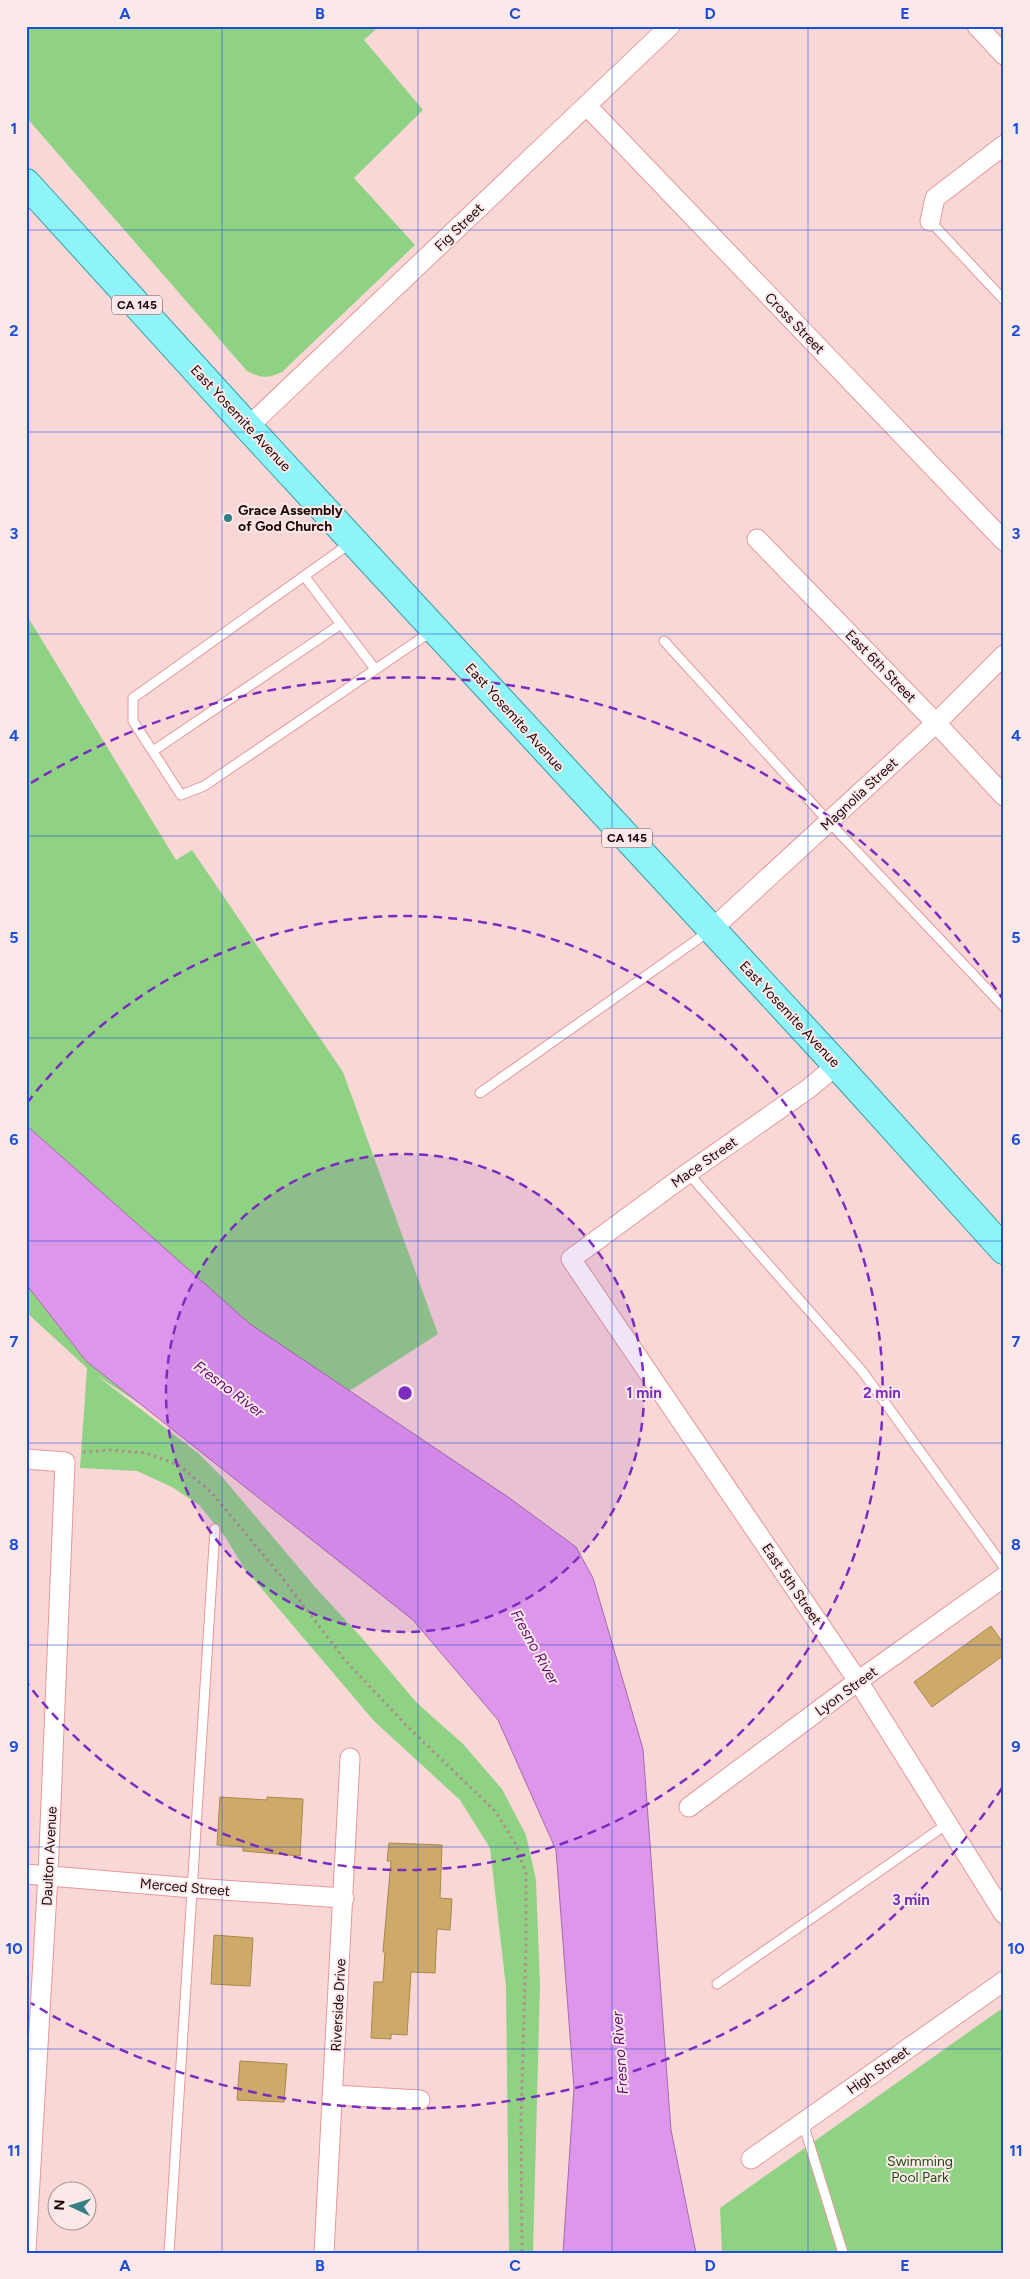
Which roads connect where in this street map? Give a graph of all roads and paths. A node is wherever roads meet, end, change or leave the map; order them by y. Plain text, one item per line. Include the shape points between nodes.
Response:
1 (670, 26) edge
2 (977, 26) edge
3 (1004, 55) edge
4 (587, 106) junction
5 (1004, 145) edge
6 (26, 183) edge
7 (930, 221) joint
8 (1004, 300) edge
9 (248, 427) junction
10 (757, 539) dead end
11 (354, 541) junction
12 (1004, 541) edge
13 (305, 577) junction
14 (341, 624) junction
15 (435, 629) junction
16 (664, 641) dead end
17 (1004, 655) edge
18 (375, 669) junction
19 (936, 723) junction
20 (153, 751) junction
21 (1004, 796) edge
22 (830, 822) junction
23 (711, 930) junction
24 (1004, 1007) edge
25 (837, 1065) junction
26 (480, 1093) dead end
27 (688, 1173) junction
28 (1004, 1250) edge
29 (571, 1259) joint
30 (83, 1452) dead end
31 (26, 1459) edge
32 (215, 1529) dead end
33 (1004, 1567) edge
34 (1004, 1576) edge
35 (858, 1681) junction
36 (350, 1758) dead end
37 (689, 1807) dead end
38 (947, 1824) junction
39 (26, 1874) edge
40 (48, 1875) junction
41 (193, 1888) junction
42 (344, 1898) junction
43 (1004, 1914) edge
44 (1004, 1981) edge
45 (717, 1984) dead end
46 (333, 2095) junction
47 (420, 2100) dead end
48 (803, 2123) junction
49 (751, 2159) dead end
50 (26, 2250) edge
51 (169, 2253) edge
52 (324, 2253) edge
53 (522, 2253) edge
54 (843, 2253) edge

1 - 4 street, Fig Street
2 - 3 street
4 - 9 street, Fig Street
4 - 12 street, Cross Street
5 - 7 street via 935,198
6 - 9 main road, East Yosemite Avenue / CA 145
7 - 8 lane
9 - 11 main road, East Yosemite Avenue / CA 145
10 - 19 street, East 6th Street
11 - 13 lane
11 - 15 main road, East Yosemite Avenue / CA 145
13 - 14 lane
13 - 20 lane via 133,698 133,721
14 - 18 lane
14 - 20 lane
15 - 18 lane
15 - 23 main road, East Yosemite Avenue / CA 145
16 - 22 lane
17 - 19 street, Magnolia Street
18 - 20 lane via 204,786 181,795
19 - 21 street, East 6th Street
19 - 22 street, Magnolia Street
22 - 23 street, Magnolia Street
22 - 24 lane
23 - 25 main road, East Yosemite Avenue / CA 145
23 - 26 lane
25 - 27 street, Mace Street
25 - 28 main road, East Yosemite Avenue / CA 145
27 - 29 street, Mace Street
27 - 33 lane via 862,1371
29 - 35 street, East 5th Street
30 - 53 path via 146,1453 178,1466 211,1492 345,1660 406,1725 496,1812 516,1845 526,1874
31 - 40 street, Daulton Avenue via 65,1462
32 - 41 lane
34 - 35 street, Lyon Street
35 - 37 street, Lyon Street
35 - 38 street, East 5th Street
36 - 42 street, Riverside Drive
38 - 43 street, East 5th Street
38 - 45 lane
39 - 40 street, Merced Street
40 - 41 street, Merced Street
40 - 50 street, Daulton Avenue
41 - 42 street, Merced Street
41 - 51 lane
42 - 46 street, Riverside Drive
44 - 48 street, High Street
46 - 47 street
46 - 52 street, Riverside Drive
48 - 49 street, High Street
48 - 54 lane

